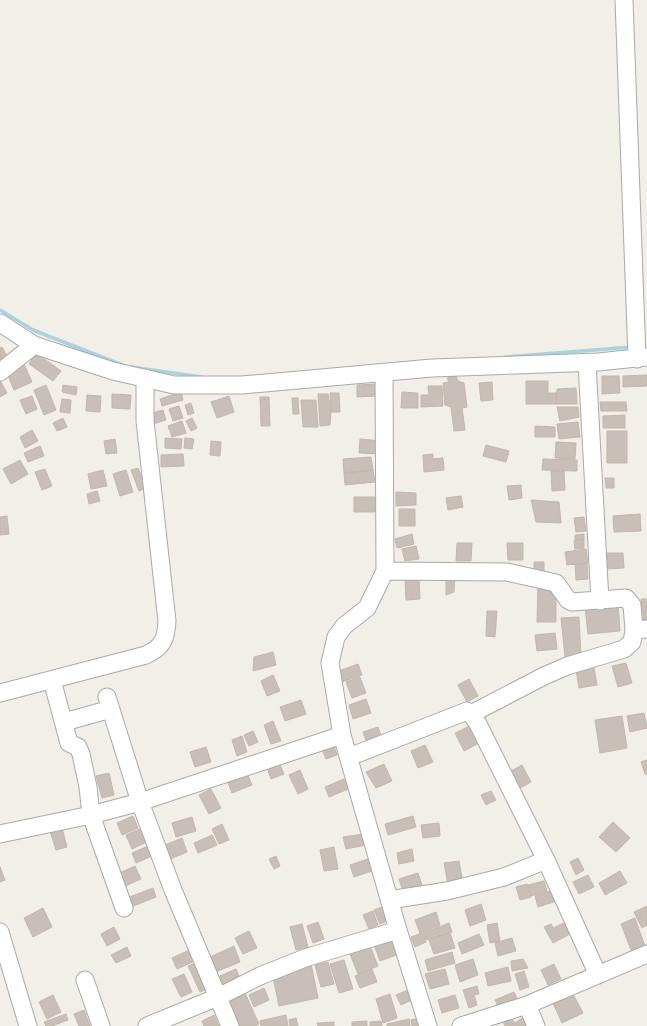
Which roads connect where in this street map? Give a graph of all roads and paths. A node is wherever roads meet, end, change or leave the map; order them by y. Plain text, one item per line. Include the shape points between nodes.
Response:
1 (624, 0) edge
2 (0, 323) edge
3 (34, 345) junction
4 (639, 354) edge
5 (587, 363) junction
6 (0, 372) edge
7 (384, 373) junction
8 (145, 378) junction
9 (386, 571) junction
10 (600, 601) junction
11 (640, 629) edge
12 (52, 680) junction
13 (0, 693) edge
14 (471, 714) junction
15 (64, 722) junction
16 (342, 735) junction
17 (349, 757) junction
18 (140, 802) junction
19 (91, 815) junction
20 (0, 834) edge
21 (546, 860) junction
22 (390, 900) junction
23 (124, 908) dead end
24 (398, 930) junction
25 (0, 932) edge
26 (647, 954) edge
27 (598, 975) junction
28 (85, 980) dead end
29 (218, 997) junction
30 (526, 1005) junction
31 (28, 1026) edge
32 (101, 1026) edge
33 (147, 1026) edge
34 (230, 1026) edge
35 (428, 1026) edge
36 (461, 1026) edge
37 (536, 1026) edge

1 - 4 street
2 - 3 street
3 - 6 street
3 - 8 street via 113,371
4 - 5 street
5 - 7 street via 432,368
5 - 10 street
7 - 8 street via 242,385 174,385
7 - 9 street
8 - 12 street via 145,421 166,632 161,646 146,655
9 - 10 street via 507,572 556,583 572,602
9 - 16 street via 367,608 344,626 336,637 330,663
10 - 11 street via 628,599
11 - 14 street via 624,649 566,666
12 - 13 street
12 - 15 street
14 - 17 street via 463,711
14 - 21 street
15 - 18 street via 109,703
15 - 19 street via 68,743 78,748 81,754
16 - 17 street
16 - 18 street
17 - 22 street
18 - 19 street
18 - 29 street via 173,890
19 - 20 street
19 - 23 street
21 - 22 street via 504,877 447,891
21 - 27 street
22 - 24 street
24 - 29 street via 305,958
24 - 35 street
25 - 31 street
26 - 27 street
27 - 30 street
28 - 32 street
29 - 33 street
29 - 34 street
30 - 36 street
30 - 37 street

